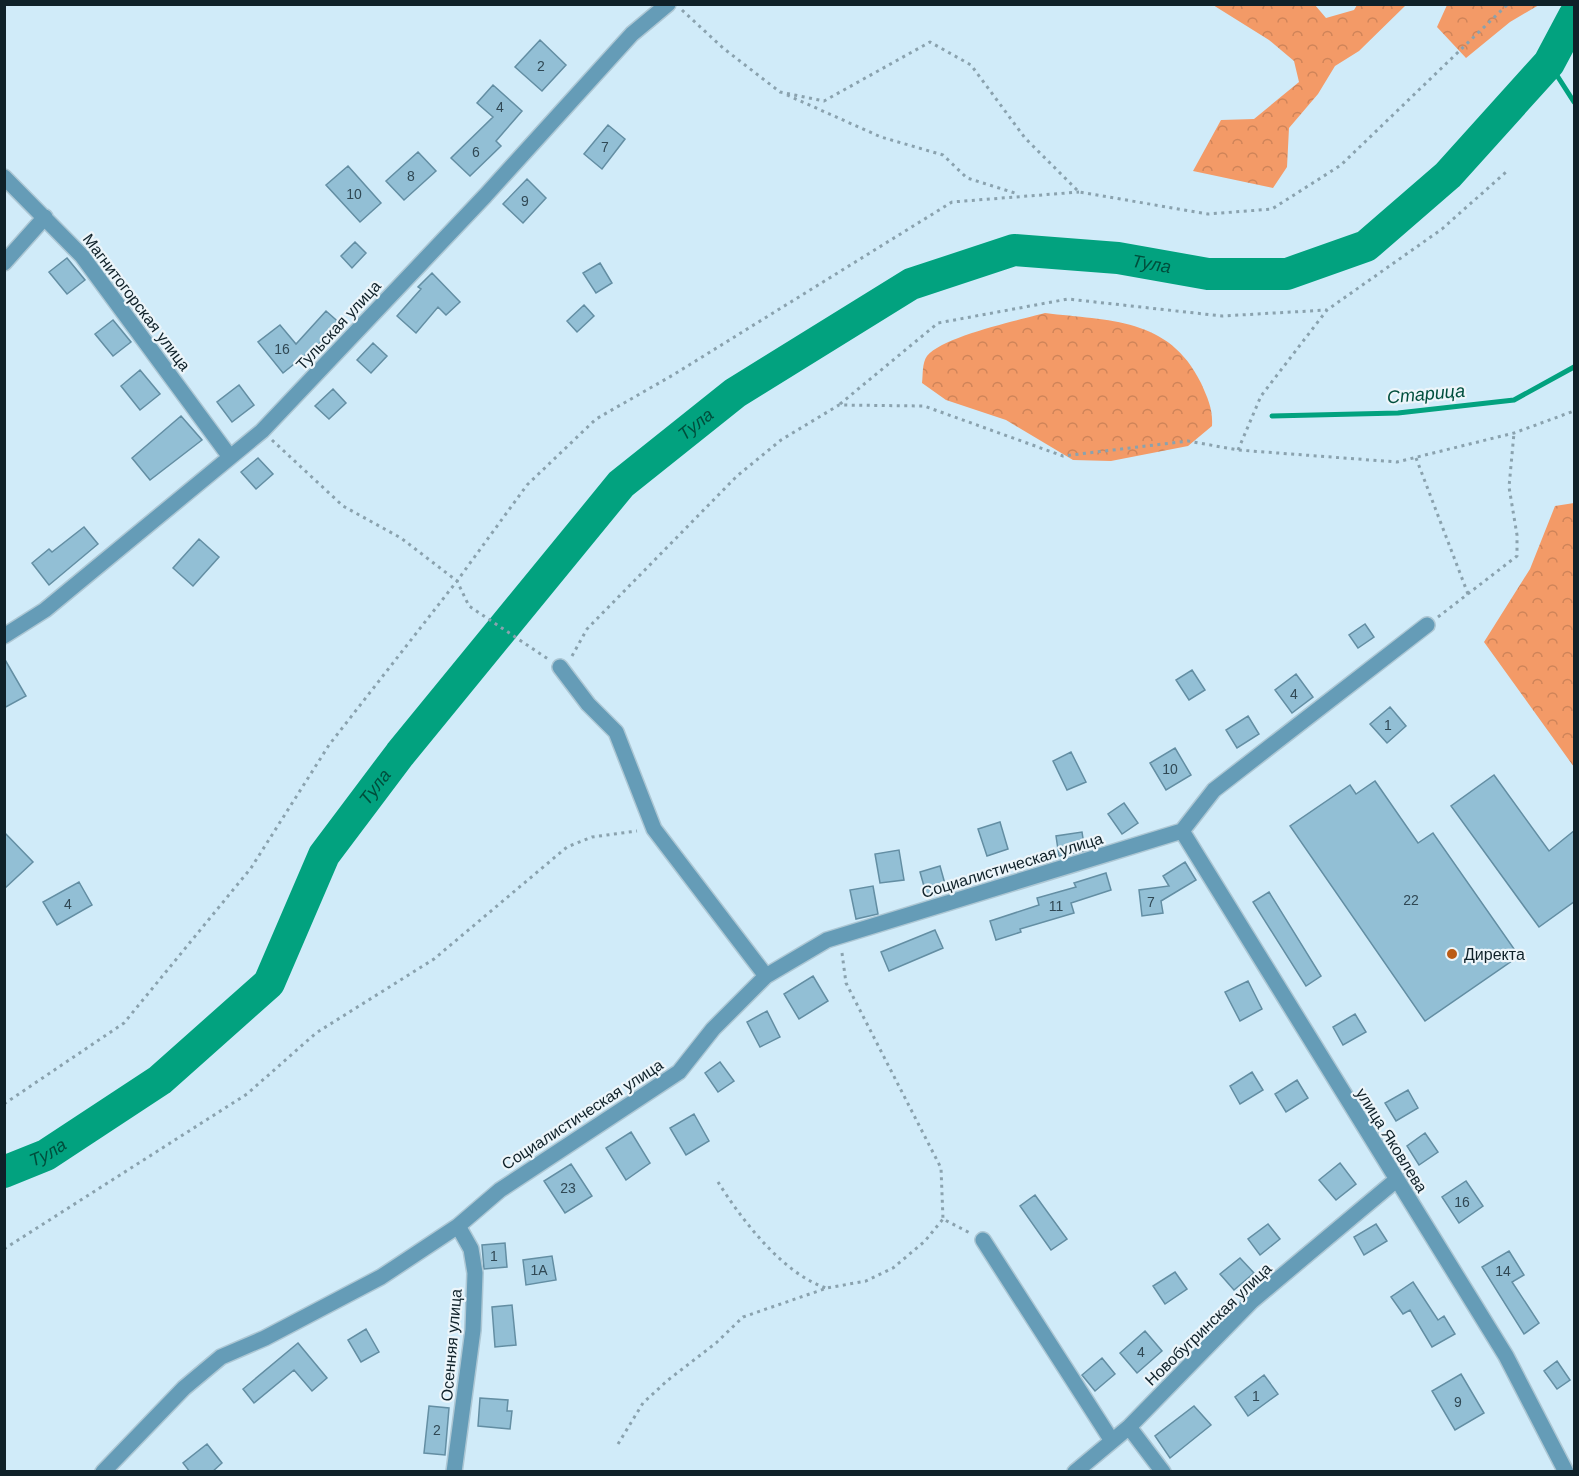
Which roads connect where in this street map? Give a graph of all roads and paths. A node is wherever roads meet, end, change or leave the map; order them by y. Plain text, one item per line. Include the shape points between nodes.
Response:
1 (668, 4) edge
2 (676, 4) edge
3 (1508, 4) edge
4 (780, 92) junction
5 (1506, 172) dead end
6 (4, 177) edge
7 (1079, 192) junction
8 (1021, 195) junction
9 (45, 217) junction
10 (4, 263) edge
11 (1327, 310) junction
12 (839, 405) junction
13 (1575, 411) edge
14 (262, 431) junction
15 (1514, 433) junction
16 (1238, 450) junction
17 (230, 457) junction
18 (1415, 458) junction
19 (457, 581) junction
20 (1468, 594) junction
21 (1427, 625) joint
22 (4, 636) edge
23 (541, 653) dead end
24 (560, 667) joint
25 (654, 830) junction
26 (1182, 831) junction
27 (839, 936) junction
28 (766, 976) junction
29 (4, 1104) edge
30 (1395, 1181) junction
31 (718, 1182) dead end
32 (943, 1219) junction
33 (458, 1226) junction
34 (983, 1240) joint
35 (4, 1249) edge
36 (827, 1288) junction
37 (1129, 1427) junction
38 (1112, 1441) junction
39 (618, 1444) dead end
40 (103, 1472) edge
41 (454, 1472) edge
42 (1075, 1472) edge
43 (1163, 1472) edge
44 (1566, 1472) edge

1 - 14 street, Тульская улица via 632,34
2 - 4 path via 723,48
3 - 7 path via 1341,165 1272,209 1208,214
4 - 7 path via 824,101 930,42 971,65 1025,138
4 - 8 path via 881,137 943,155 967,178
5 - 11 path via 1442,229
6 - 9 street, Магнитогорская улица
7 - 8 path
8 - 19 path via 952,202 596,419 527,485
9 - 10 street
9 - 17 street, Магнитогорская улица via 82,256
11 - 12 path via 1222,316 1068,299 938,323
11 - 16 path via 1261,396
12 - 16 path via 924,406 1063,456 1188,441
12 - 24 path via 782,440 737,476 587,629 575,653
13 - 15 path
14 - 17 street, Тульская улица
14 - 19 path via 343,506 401,538
15 - 18 path
15 - 20 path via 1509,486 1517,556
16 - 18 path via 1397,462
17 - 22 street, Тульская улица via 45,610
18 - 20 path
19 - 23 path via 469,606
19 - 29 path via 328,745 251,868 124,1023
20 - 21 path
21 - 26 street via 1214,790
24 - 25 street via 616,732
25 - 28 street
25 - 35 path via 592,837 567,847 434,959 316,1033 248,1094
26 - 27 street, Социалистическая улица
26 - 30 street, улица Яковлева
27 - 28 street, Социалистическая улица
27 - 32 path via 846,983 941,1168
28 - 33 street, Социалистическая улица via 713,1029 679,1071 500,1190
30 - 37 street, Новобугринская улица via 1252,1301
30 - 44 street, улица Яковлева via 1506,1356
31 - 36 path via 737,1212 765,1243 807,1281
32 - 34 path
32 - 36 path via 925,1241 893,1268 866,1281
33 - 40 street, Социалистическая улица via 381,1277 221,1357 184,1388
33 - 41 street, Осенняя улица via 471,1249 475,1273 473,1330
34 - 38 street
36 - 39 path via 743,1317 643,1403
37 - 38 street, Новобугринская улица
37 - 43 street
38 - 42 street, Новобугринская улица

